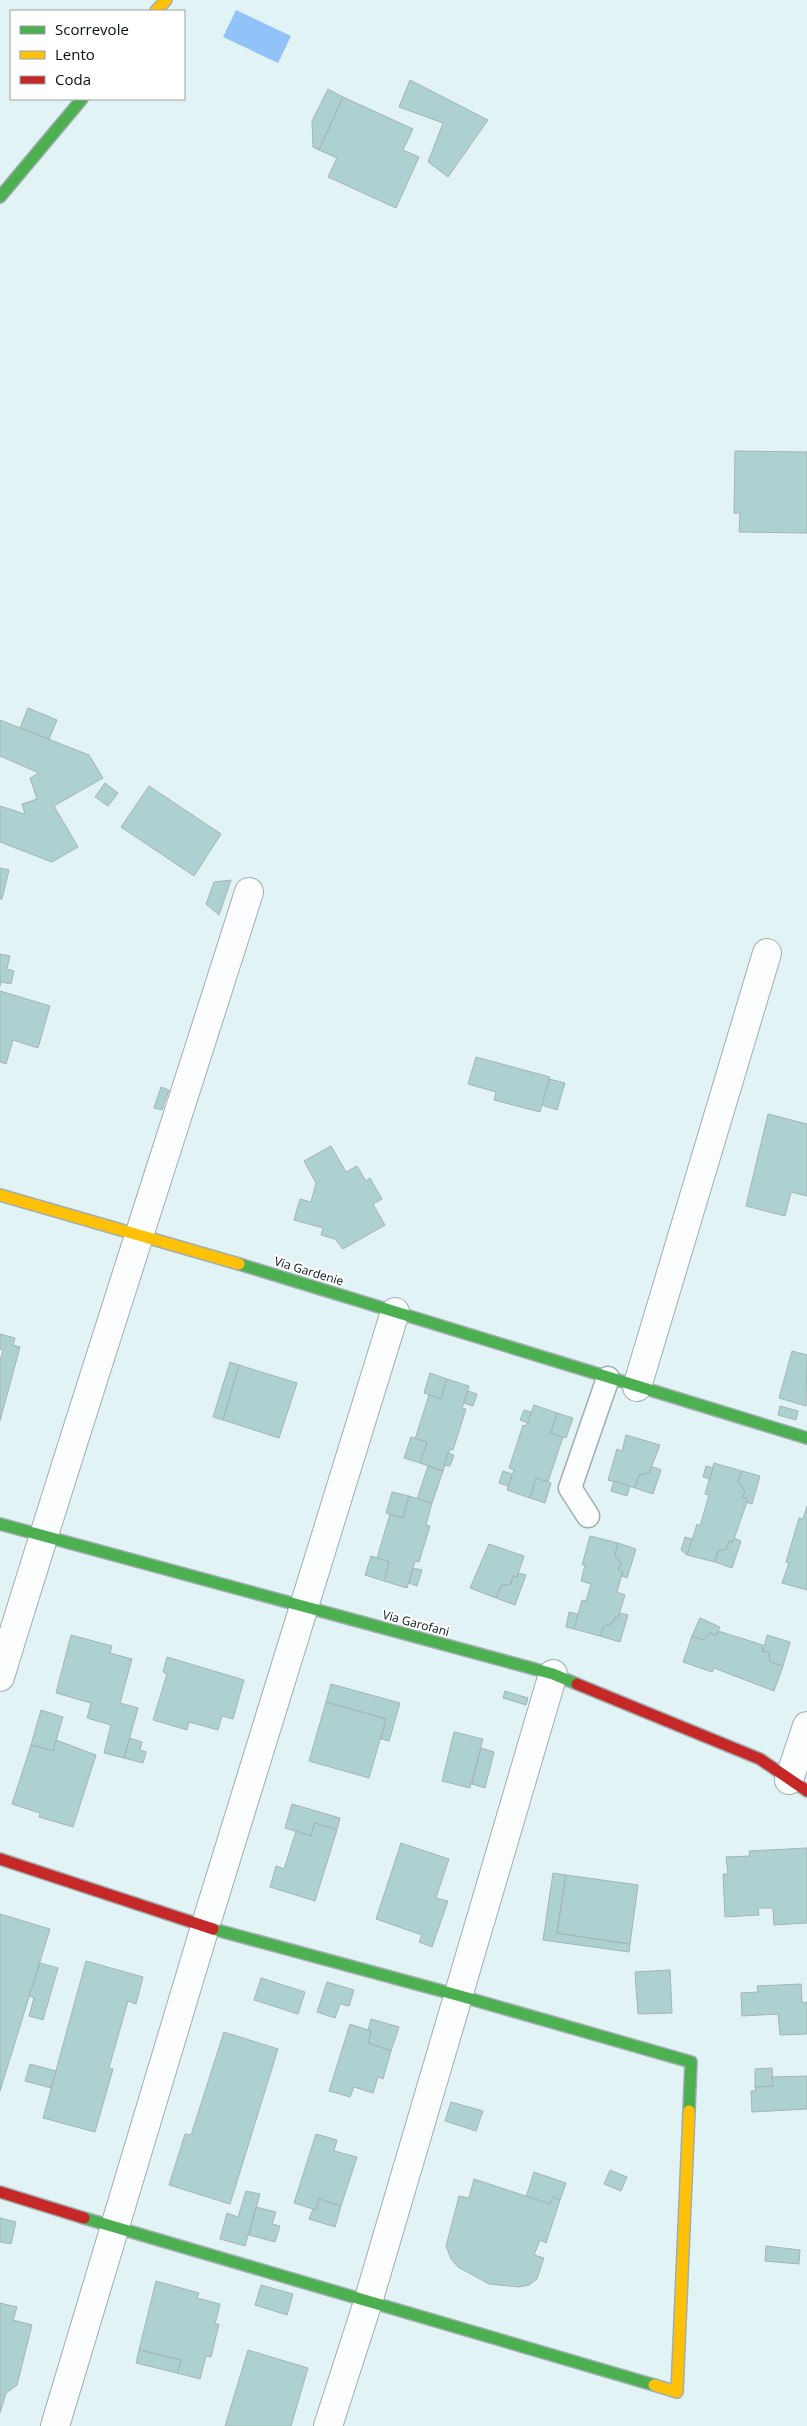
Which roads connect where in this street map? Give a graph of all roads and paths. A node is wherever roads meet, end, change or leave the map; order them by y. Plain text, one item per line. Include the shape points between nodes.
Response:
1 (166, 0) edge
2 (157, 10) edge
3 (81, 100) edge
4 (0, 196) edge
5 (249, 892) dead end
6 (767, 952) dead end
7 (0, 1195) edge
8 (142, 1234) junction
9 (395, 1312) junction
10 (608, 1378) junction
11 (637, 1387) junction
12 (807, 1438) edge
13 (588, 1516) dead end
14 (0, 1524) edge
15 (43, 1536) junction
16 (303, 1606) junction
17 (554, 1674) junction
18 (0, 1677) edge
19 (807, 1726) edge
20 (798, 1786) edge
21 (0, 1859) edge
22 (205, 1927) junction
23 (457, 1995) junction
24 (0, 2192) edge
25 (115, 2228) junction
26 (368, 2302) junction
27 (55, 2426) edge
28 (328, 2426) edge

1 - 2 street
3 - 4 street
5 - 8 street
6 - 11 street
7 - 8 street, Via Gardenie
8 - 9 street, Via Gardenie
8 - 15 street
9 - 10 street, Via Gardenie
9 - 16 street
10 - 11 street, Via Gardenie
10 - 13 lane via 570,1488
11 - 12 street, Via Gardenie
14 - 15 street, Via Garofani
15 - 16 street, Via Garofani
15 - 18 street
16 - 17 street, Via Garofani
16 - 22 street
17 - 20 street, Via Garofani via 760,1759
17 - 23 street
19 - 20 street
21 - 22 street
22 - 23 street
22 - 25 street
23 - 26 street
23 - 26 street via 691,2062 677,2392
24 - 25 street
25 - 26 street
25 - 27 street
26 - 28 street

